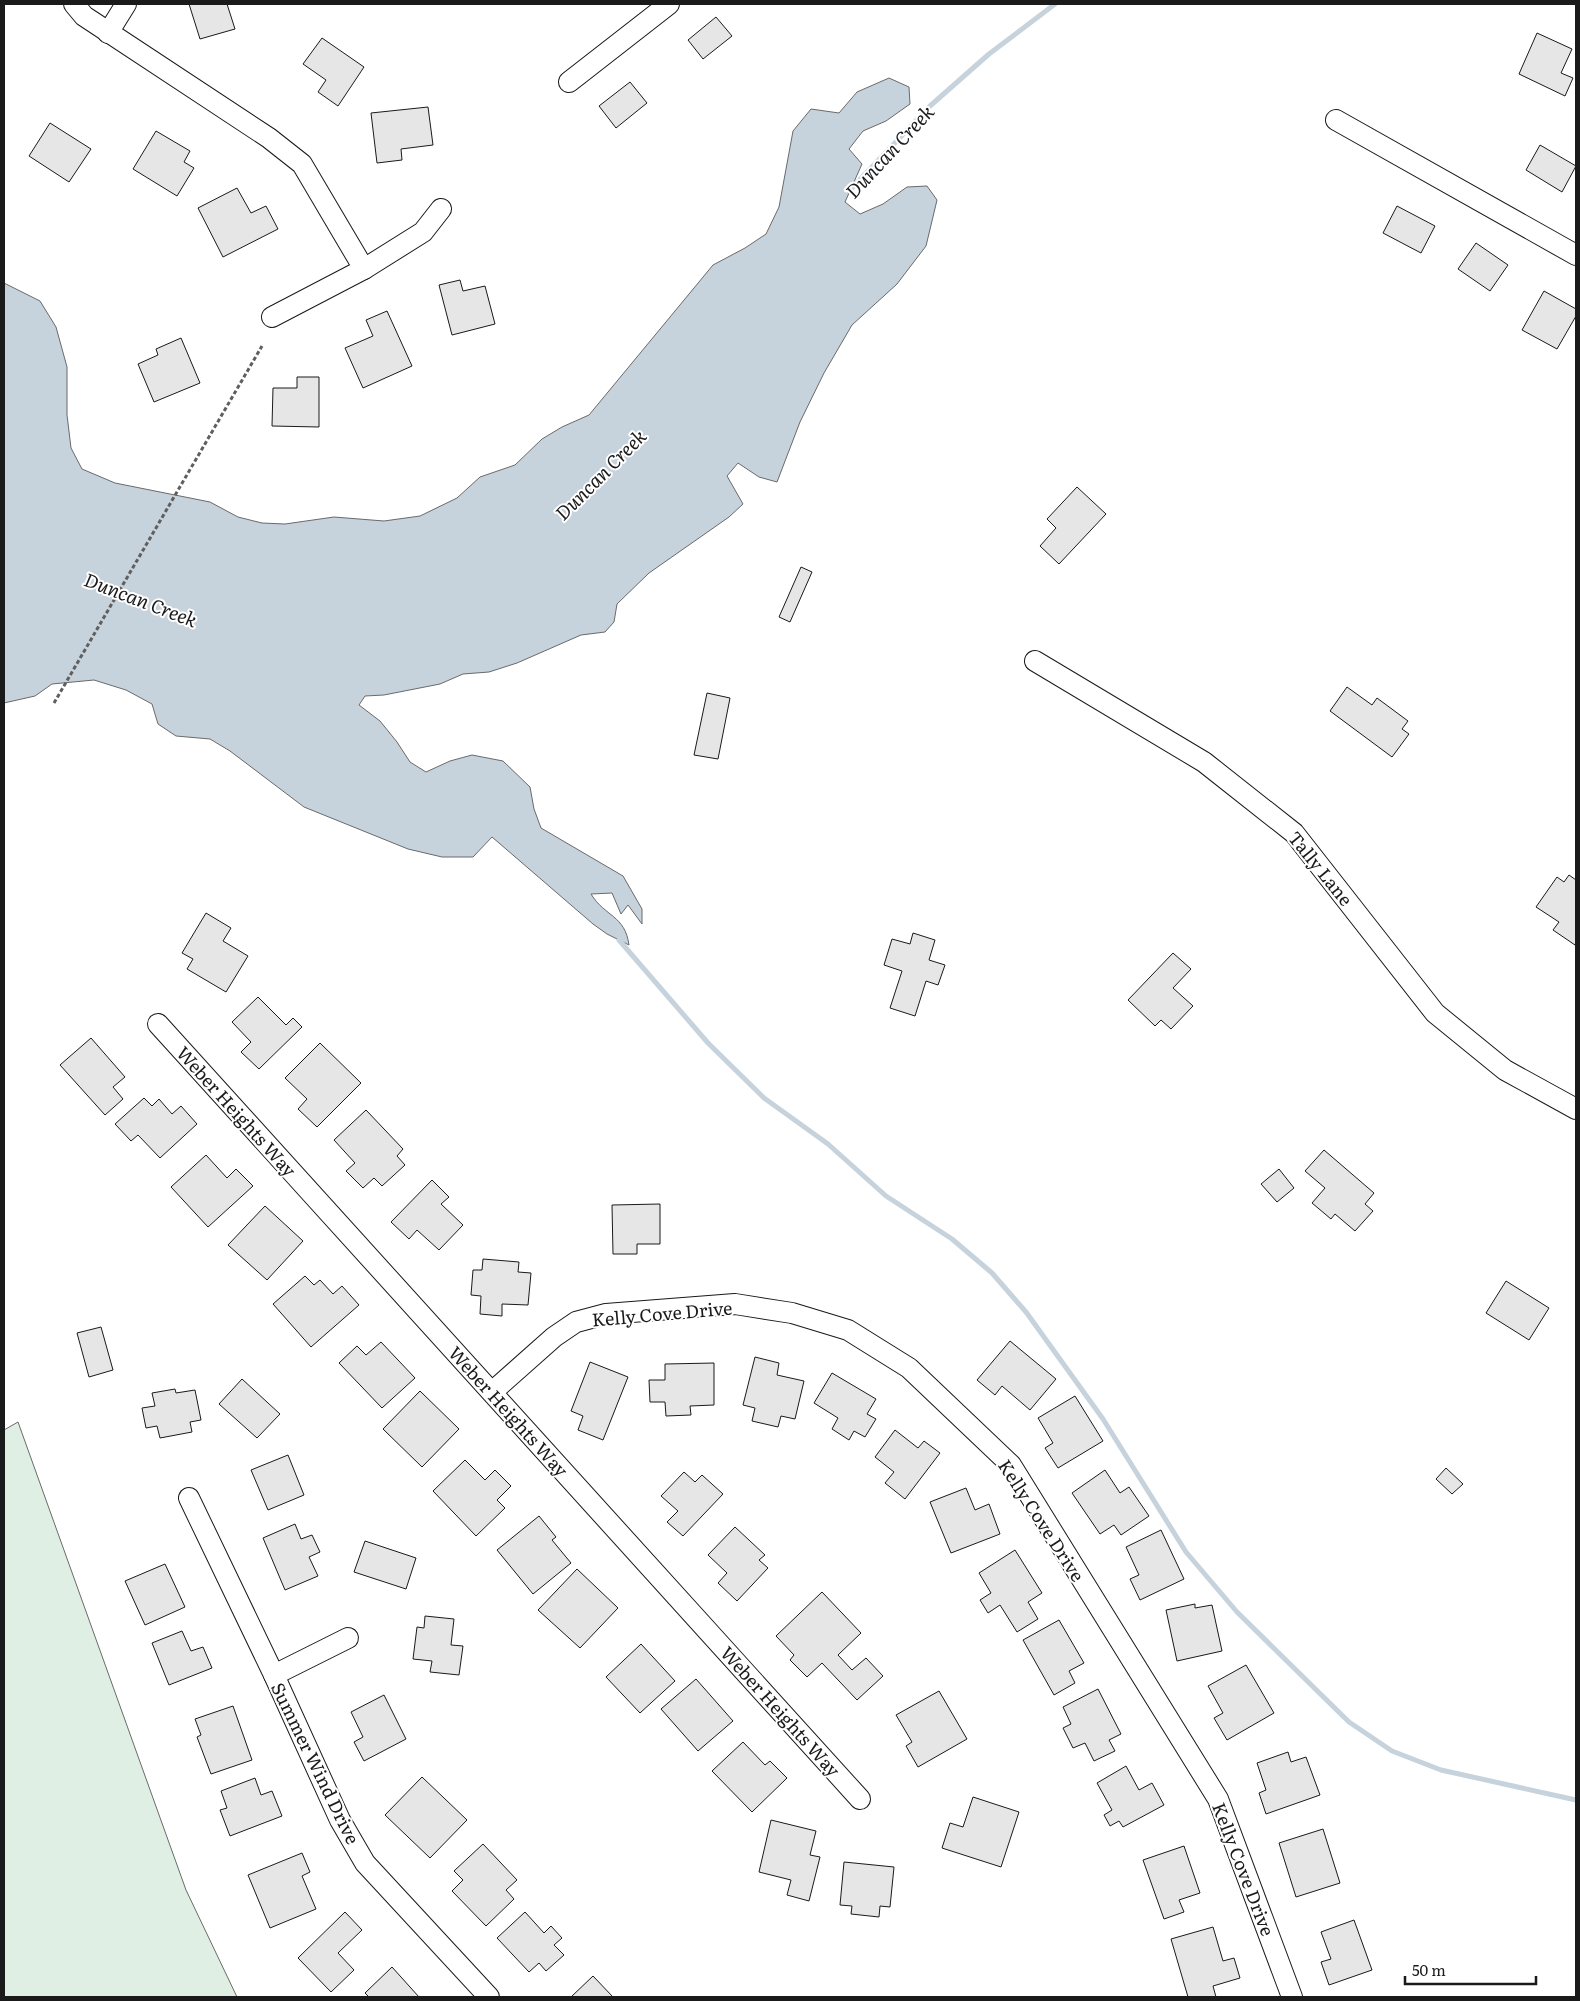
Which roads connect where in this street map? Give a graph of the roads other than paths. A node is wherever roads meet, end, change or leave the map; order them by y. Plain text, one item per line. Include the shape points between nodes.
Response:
1 (74, 4) edge
2 (126, 4) edge
3 (669, 4) edge
4 (108, 33) junction
5 (569, 82) dead end
6 (1336, 120) dead end
7 (442, 210) dead end
8 (1575, 252) edge
9 (364, 270) junction
10 (272, 317) dead end
11 (1035, 661) dead end
12 (158, 1024) dead end
13 (1576, 1108) edge
14 (492, 1392) junction
15 (189, 1498) dead end
16 (348, 1638) dead end
17 (274, 1676) junction
18 (860, 1799) dead end
19 (489, 1997) edge
20 (1292, 1997) edge

1 - 4 street via 84,16
2 - 4 street
3 - 5 street
4 - 9 street via 269,138 302,164
6 - 8 street
7 - 9 street via 423,232
9 - 10 street
11 - 13 street, Tally Lane via 1204,762 1294,833 1435,1013 1505,1070
12 - 14 street, Weber Heights Way
14 - 18 street, Weber Heights Way
14 - 20 street, Kelly Cove Drive via 554,1337 576,1322 606,1314 735,1304 792,1313 848,1330 909,1368 1011,1465 1218,1799
15 - 17 street, Summer Wind Drive
16 - 17 street
17 - 19 street, Summer Wind Drive via 340,1820 365,1862

